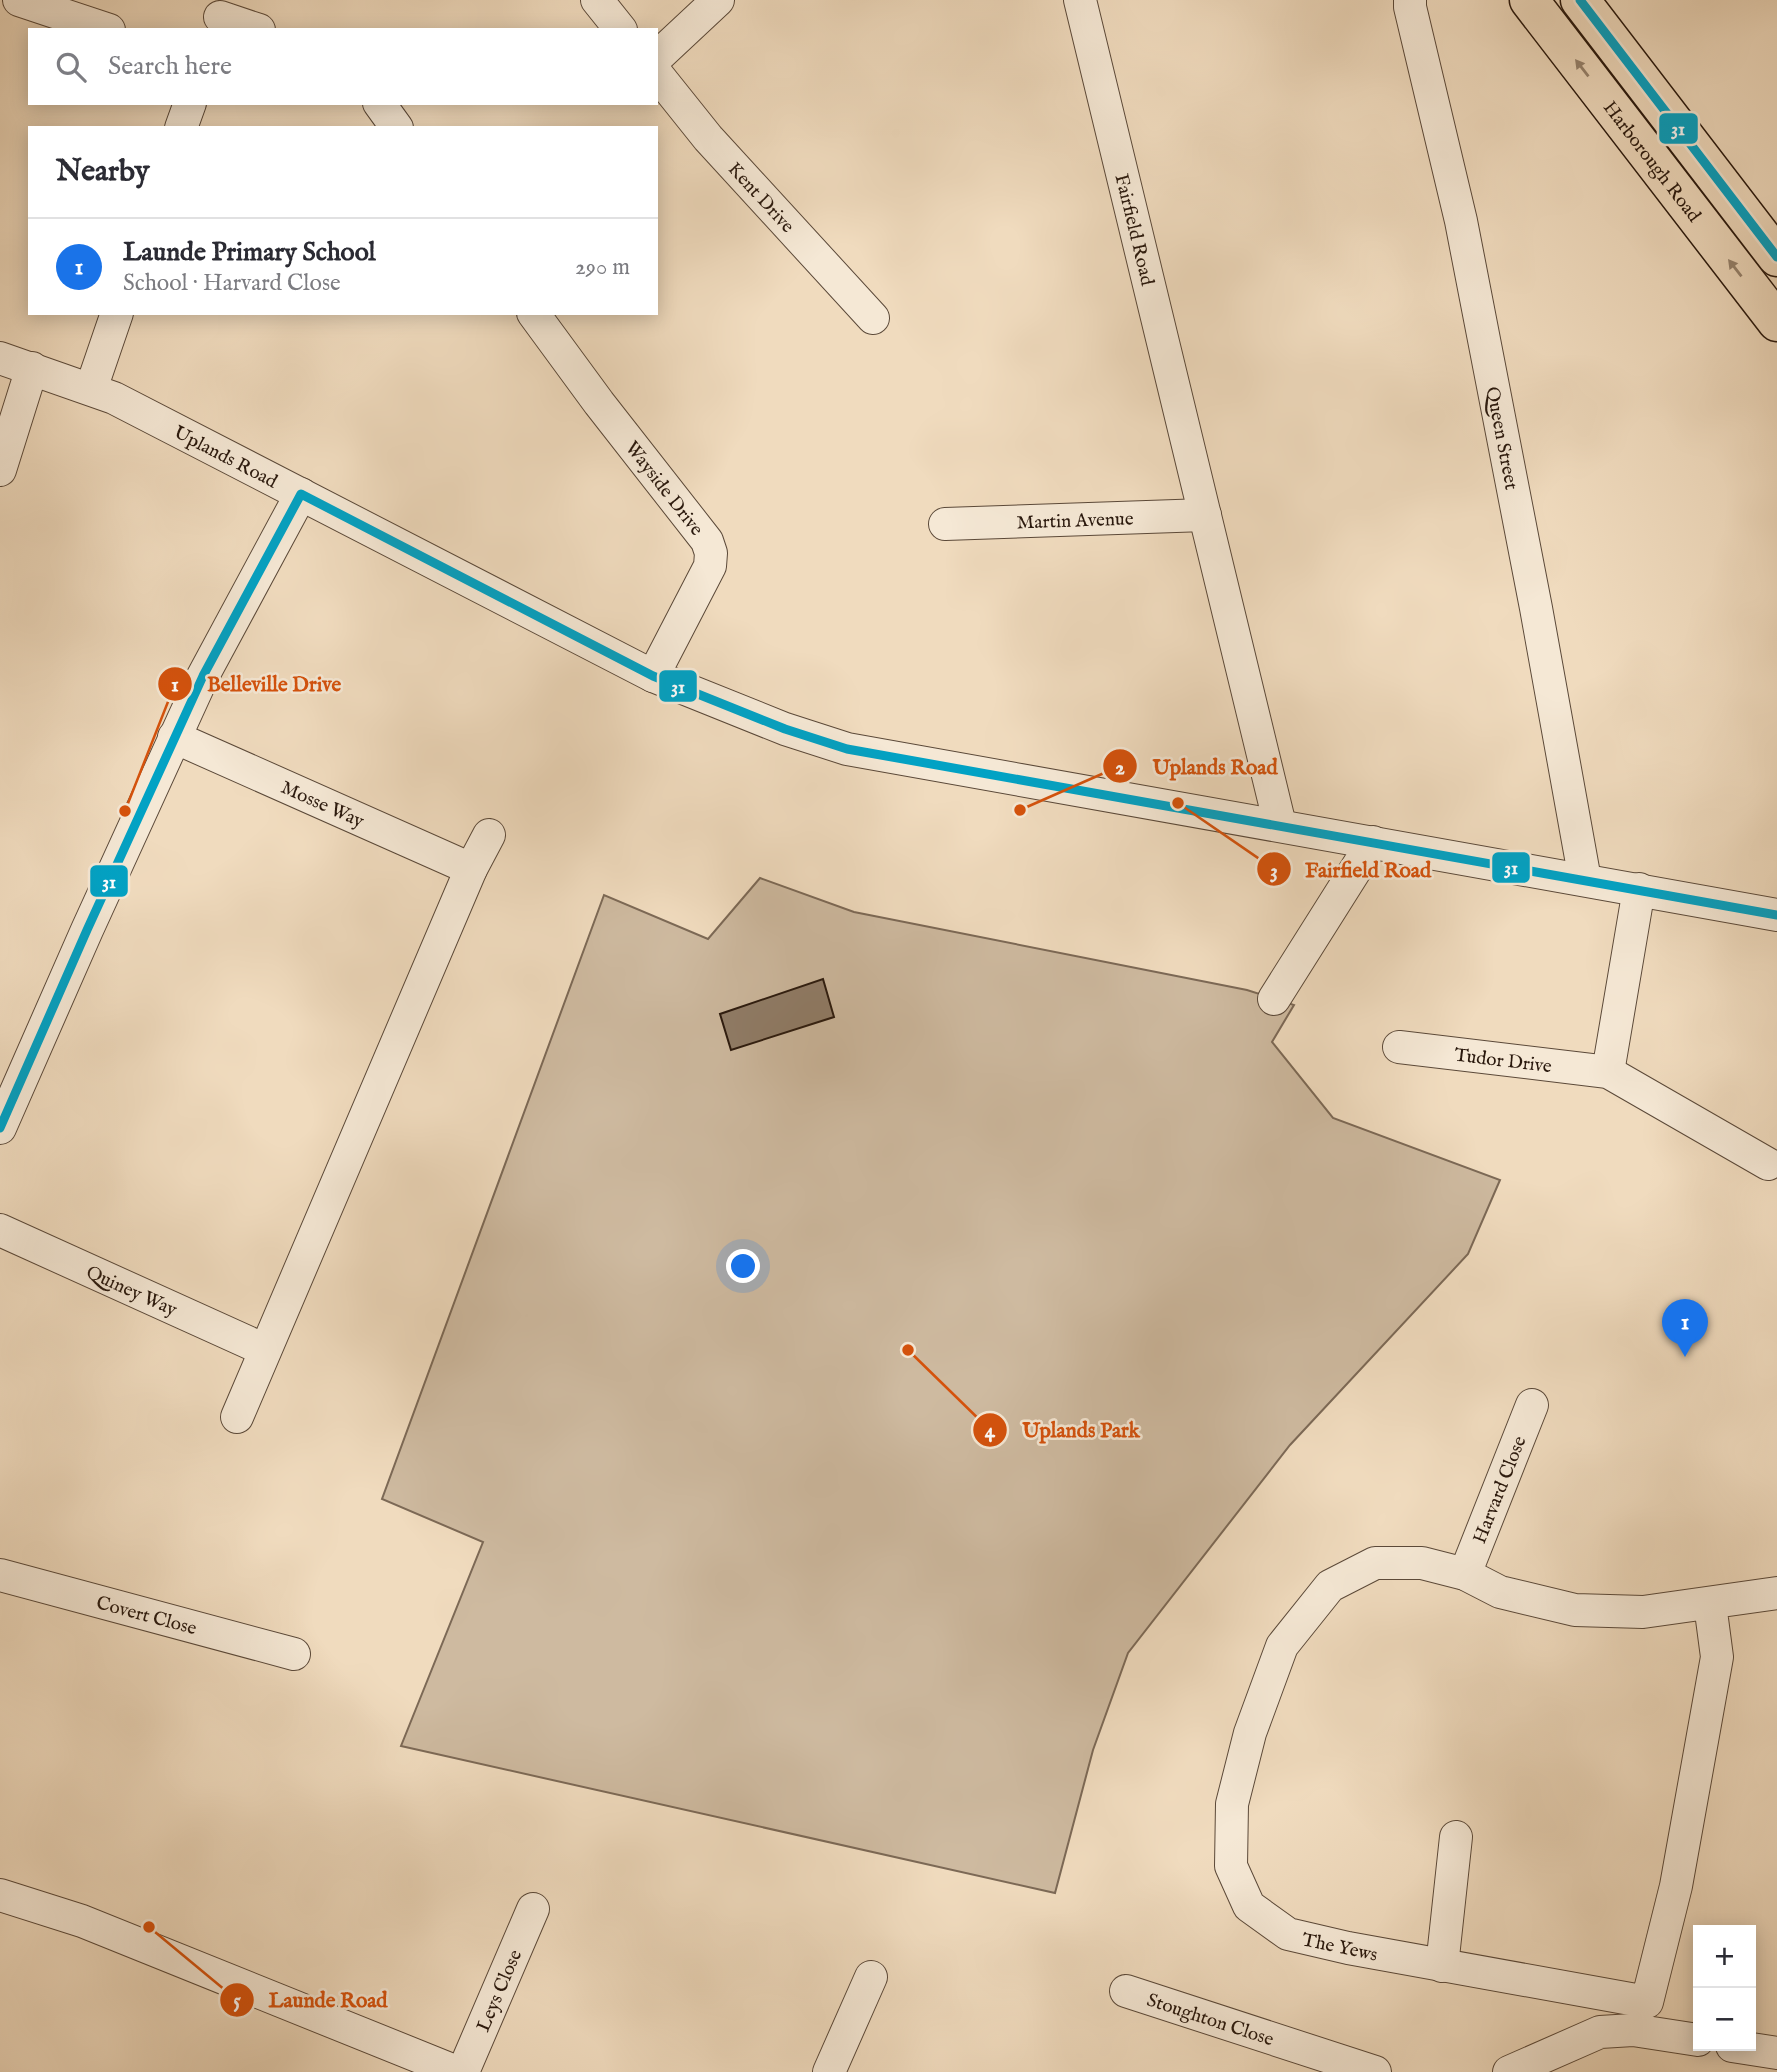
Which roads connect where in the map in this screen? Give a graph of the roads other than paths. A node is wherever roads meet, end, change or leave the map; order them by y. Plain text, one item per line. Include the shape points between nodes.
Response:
1 (19, 0) edge
2 (597, 0) edge
3 (718, 0) edge
4 (1080, 0) edge
5 (1410, 0) edge
6 (1529, 0) edge
7 (1580, 0) edge
8 (220, 15) edge
9 (103, 28) edge
10 (254, 28) edge
11 (619, 28) edge
12 (658, 56) edge
13 (658, 76) edge
14 (189, 105) edge
15 (380, 105) edge
16 (182, 126) edge
17 (396, 126) edge
18 (1777, 257) edge
19 (116, 315) edge
20 (534, 315) edge
21 (873, 318) dead end
22 (1777, 322) edge
23 (0, 358) edge
24 (32, 368) junction
25 (91, 389) junction
26 (0, 470) edge
27 (301, 494) junction
28 (1205, 515) junction
29 (945, 524) dead end
30 (653, 676) junction
31 (174, 737) junction
32 (1280, 825) junction
33 (489, 835) dead end
34 (1373, 842) junction
35 (471, 869) junction
36 (1584, 880) junction
37 (1639, 889) junction
38 (1777, 915) edge
39 (1274, 999) dead end
40 (1399, 1047) dead end
41 (1608, 1072) junction
42 (0, 1128) edge
43 (1768, 1164) dead end
44 (0, 1230) edge
45 (265, 1350) junction
46 (1532, 1405) dead end
47 (237, 1417) dead end
48 (1465, 1574) junction
49 (0, 1575) edge
50 (1777, 1593) edge
51 (1710, 1604) junction
52 (294, 1654) dead end
53 (1456, 1837) dead end
54 (0, 1895) edge
55 (533, 1909) dead end
56 (1442, 1966) junction
57 (871, 1977) dead end
58 (1126, 1991) dead end
59 (1693, 2039) edge
60 (1756, 2050) edge
61 (1777, 2053) edge
62 (382, 2059) edge
63 (1520, 2070) edge
64 (457, 2072) edge
65 (463, 2072) edge
66 (829, 2072) edge
67 (1375, 2072) edge

1 - 9 street
2 - 11 street
3 - 12 street
4 - 28 street, Fairfield Road
5 - 36 street, Queen Street via 1461,221
22 -> 6 highway, Harborough Road
7 - 18 highway, Harborough Road
8 - 10 street
13 - 21 street, Kent Drive via 708,138
14 - 16 street
15 - 17 street
19 - 25 street
20 - 30 street, Wayside Drive via 707,541 710,566
23 - 24 street, Uplands Road
24 - 25 street, Uplands Road
24 - 26 street
25 - 27 street, Uplands Road
27 - 30 street, Uplands Road
27 - 31 street
28 - 29 street, Martin Avenue
28 - 32 street, Fairfield Road
30 - 32 street, Uplands Road via 847,749
31 - 35 street, Mosse Way
31 - 42 street
32 - 34 street, Uplands Road
33 - 35 street
34 - 36 street, Uplands Road
34 - 39 street
35 - 45 street
36 - 37 street, Uplands Road
37 - 38 street, Uplands Road
37 - 41 street
40 - 41 street, Tudor Drive
41 - 43 street, Tudor Drive
44 - 45 street, Quiney Way
45 - 47 street
46 - 48 street, Harvard Close
48 - 51 street, The Yews via 1500,1592 1575,1610 1643,1612
48 - 56 street, The Yews via 1422,1563 1375,1563 1330,1586 1282,1646 1250,1732 1232,1804 1231,1866 1249,1906 1288,1934
49 - 52 street, Covert Close
50 - 51 street, The Yews
51 - 56 street, The Yews via 1717,1657 1676,1886 1647,2002
53 - 56 street
54 - 62 street via 82,1921
55 - 65 street, Leys Close
57 - 66 street
58 - 67 street, Stoughton Close
59 - 63 street via 1633,2030 1600,2032
60 - 61 street
62 - 64 street

